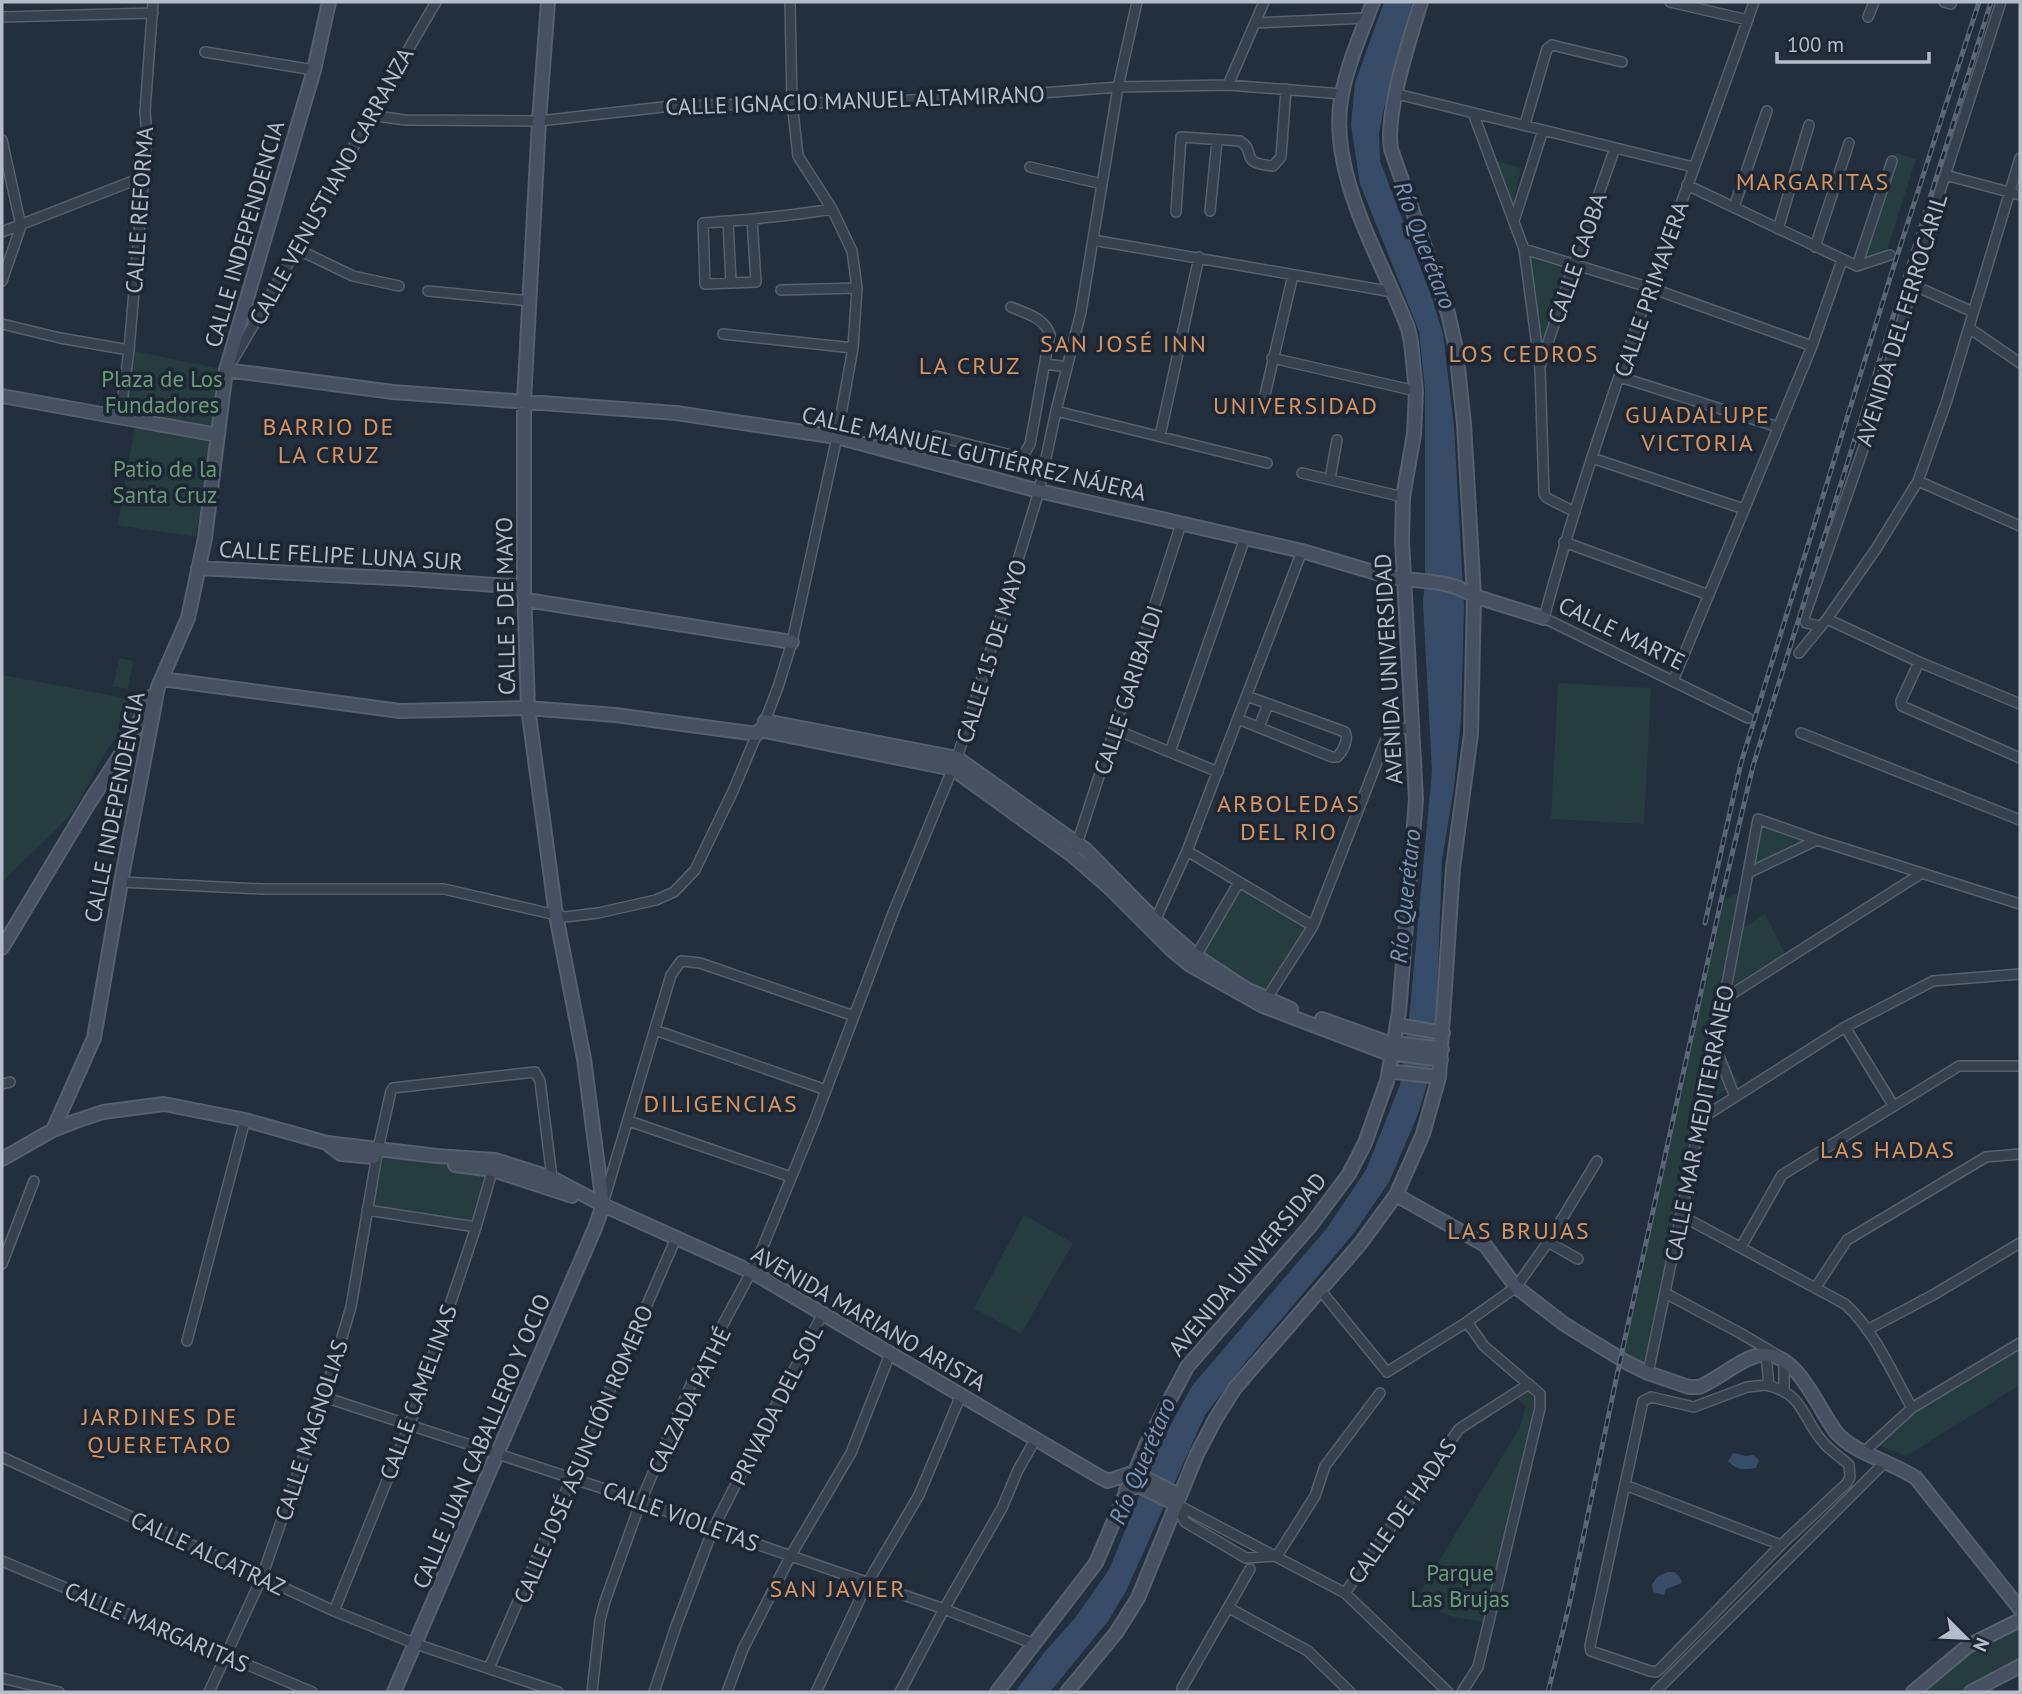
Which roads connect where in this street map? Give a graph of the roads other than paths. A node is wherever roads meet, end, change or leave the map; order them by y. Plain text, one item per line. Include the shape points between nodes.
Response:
1 (153, 2) edge
2 (329, 2) edge
3 (436, 2) edge
4 (548, 2) edge
5 (790, 2) edge
6 (1137, 2) edge
7 (1264, 2) edge
8 (1373, 2) edge
9 (1421, 2) edge
10 (1670, 2) edge
11 (1754, 2) edge
12 (1874, 2) edge
13 (2001, 2) edge
14 (153, 13) junction
15 (2, 17) edge
16 (1868, 17) dead end
17 (1367, 18) junction
18 (1748, 20) junction
19 (1255, 23) junction
20 (205, 51) dead end
21 (1622, 62) dead end
22 (314, 70) junction
23 (1228, 85) junction
24 (1118, 88) junction
25 (1286, 89) junction
26 (1342, 94) junction
27 (1397, 94) junction
28 (792, 102) junction
29 (1767, 111) dead end
30 (1473, 113) junction
31 (369, 116) junction
32 (539, 121) junction
33 (1525, 124) junction
34 (1809, 125) dead end
35 (1543, 130) junction
36 (2, 140) edge
37 (1217, 141) junction
38 (1849, 143) dead end
39 (1615, 148) junction
40 (2020, 158) edge
41 (1892, 161) dead end
42 (1030, 167) dead end
43 (1693, 167) junction
44 (1945, 175) junction
45 (143, 177) junction
46 (1102, 184) junction
47 (1687, 185) junction
48 (2015, 193) edge
49 (1734, 208) junction
50 (832, 209) junction
51 (1210, 211) dead end
52 (1176, 212) dead end
53 (752, 219) junction
54 (728, 221) junction
55 (1514, 221) junction
56 (21, 226) junction
57 (1778, 229) junction
58 (2, 232) edge
59 (1093, 240) junction
60 (1815, 247) junction
61 (297, 249) junction
62 (1524, 249) junction
63 (1890, 255) dead end
64 (1199, 257) junction
65 (1842, 260) junction
66 (1574, 264) junction
67 (1857, 266) junction
68 (1293, 275) junction
69 (2, 281) edge
70 (731, 283) junction
71 (1913, 285) junction
72 (399, 286) dead end
73 (857, 288) junction
74 (1651, 288) junction
75 (781, 290) dead end
76 (428, 291) dead end
77 (1392, 292) junction
78 (531, 301) junction
79 (1011, 307) dead end
80 (1973, 312) junction
81 (2, 324) edge
82 (1969, 328) junction
83 (723, 334) dead end
84 (1811, 346) junction
85 (853, 348) junction
86 (129, 350) junction
87 (1272, 358) junction
88 (1046, 363) junction
89 (2020, 363) edge
90 (1067, 367) junction
91 (1540, 369) junction
92 (226, 370) junction
93 (1620, 377) junction
94 (1416, 391) junction
95 (2, 396) edge
96 (1264, 399) dead end
97 (524, 401) junction
98 (1056, 411) junction
99 (120, 418) junction
100 (1778, 427) junction
101 (218, 435) junction
102 (936, 436) dead end
103 (1160, 436) junction
104 (837, 437) junction
105 (1337, 440) dead end
106 (1592, 458) junction
107 (1267, 463) dead end
108 (1302, 473) dead end
109 (1329, 479) junction
110 (1918, 481) junction
111 (1040, 491) junction
112 (1403, 497) junction
113 (1744, 509) junction
114 (1575, 512) junction
115 (1181, 524) junction
116 (2020, 526) edge
117 (1245, 538) junction
118 (1564, 542) junction
119 (1302, 551) junction
120 (198, 568) junction
121 (1404, 580) junction
122 (1469, 593) junction
123 (525, 594) junction
124 (1709, 595) junction
125 (1544, 618) junction
126 (1823, 622) junction
127 (792, 642) junction
128 (1799, 653) dead end
129 (1919, 662) junction
130 (1673, 681) junction
131 (160, 683) junction
132 (1247, 696) junction
133 (1268, 704) junction
134 (2020, 704) edge
135 (528, 708) junction
136 (1748, 718) dead end
137 (1238, 719) junction
138 (1259, 727) junction
139 (761, 728) junction
140 (1114, 730) junction
141 (1414, 731) junction
142 (1801, 733) dead end
143 (1170, 752) junction
144 (2020, 758) edge
145 (955, 764) junction
146 (1213, 770) junction
147 (2020, 820) edge
148 (1816, 840) junction
149 (1075, 850) junction
150 (1187, 851) junction
151 (1748, 873) junction
152 (1922, 873) junction
153 (121, 882) junction
154 (1239, 882) junction
155 (2020, 904) edge
156 (556, 915) junction
157 (1153, 925) junction
158 (1313, 926) junction
159 (2, 948) edge
160 (1196, 956) junction
161 (2020, 974) edge
162 (1724, 999) junction
163 (1265, 1002) junction
164 (854, 1016) junction
165 (1401, 1025) junction
166 (1845, 1027) junction
167 (655, 1030) junction
168 (1439, 1032) junction
169 (1714, 1044) junction
170 (1396, 1049) junction
171 (1438, 1054) junction
172 (2020, 1066) edge
173 (1395, 1072) junction
174 (1434, 1076) junction
175 (826, 1090) junction
176 (1735, 1097) junction
177 (1894, 1105) junction
178 (1702, 1118) junction
179 (245, 1120) junction
180 (629, 1121) junction
181 (53, 1130) junction
182 (377, 1153) junction
183 (2020, 1154) edge
184 (2, 1160) edge
185 (1597, 1161) dead end
186 (494, 1165) junction
187 (791, 1177) junction
188 (552, 1178) junction
189 (34, 1181) dead end
190 (1396, 1195) junction
191 (603, 1205) junction
192 (367, 1210) junction
193 (1682, 1216) junction
194 (476, 1227) junction
195 (676, 1238) junction
196 (1548, 1242) junction
197 (2020, 1243) edge
198 (1741, 1247) junction
199 (1578, 1259) dead end
200 (2, 1264) edge
201 (752, 1272) junction
202 (1516, 1287) junction
203 (1816, 1287) junction
204 (1321, 1291) junction
205 (1665, 1293) junction
206 (822, 1312) junction
207 (1467, 1322) junction
208 (1867, 1330) junction
209 (187, 1340) dead end
210 (2020, 1343) edge
211 (890, 1354) junction
212 (1766, 1355) junction
213 (1784, 1359) junction
214 (1648, 1373) junction
215 (1529, 1384) junction
216 (1769, 1386) junction
217 (1784, 1391) junction
218 (1380, 1393) dead end
219 (961, 1395) junction
220 (324, 1397) junction
221 (1912, 1408) junction
222 (410, 1424) junction
223 (1035, 1440) junction
224 (1865, 1451) junction
225 (499, 1452) junction
226 (2, 1457) edge
227 (1886, 1461) junction
228 (574, 1477) junction
229 (1140, 1478) junction
230 (1108, 1481) junction
231 (1625, 1485) junction
232 (1174, 1495) junction
233 (1124, 1496) junction
234 (641, 1501) junction
235 (713, 1529) junction
236 (1781, 1545) junction
237 (791, 1555) junction
238 (1278, 1556) junction
239 (2, 1561) edge
240 (1250, 1569) dead end
241 (262, 1577) junction
242 (868, 1583) junction
243 (1345, 1593) junction
244 (1229, 1608) junction
245 (944, 1609) junction
246 (2020, 1609) edge
247 (334, 1611) junction
248 (2020, 1620) edge
249 (416, 1644) junction
250 (1034, 1644) junction
251 (226, 1656) junction
252 (2020, 1666) edge
253 (489, 1668) junction
254 (2, 1678) edge
255 (1656, 1691) edge
256 (1914, 1691) edge
257 (59, 1692) edge
258 (209, 1692) edge
259 (312, 1692) edge
260 (394, 1692) edge
261 (558, 1692) edge
262 (593, 1692) edge
263 (654, 1692) edge
264 (727, 1692) edge
265 (816, 1692) edge
266 (900, 1692) edge
267 (997, 1692) edge
268 (1067, 1692) edge
269 (1182, 1692) edge
270 (1350, 1692) edge
271 (1448, 1692) edge
272 (1462, 1692) edge
273 (1971, 1692) edge

1 - 14 street, CALLE REFORMA
2 - 22 street, CALLE INDEPENDENCIA
3 - 31 street, CALLE VENUSTIANO CARRANZA
4 - 32 street, CALLE 5 DE MAYO
5 - 28 street
6 - 24 street, CALLE 15 DE MAYO
7 - 19 street
8 - 17 street, AVENIDA UNIVERSIDAD
9 - 27 street
10 - 18 street
11 - 18 street, CALLE PRIMAVERA
12 - 16 street
13 - 44 street, AVENIDA DEL FERROCARIL
14 - 15 street
14 - 45 street, CALLE REFORMA
17 - 19 street
17 - 26 street, AVENIDA UNIVERSIDAD
18 - 43 street, CALLE PRIMAVERA
19 - 23 street
20 - 22 street
21 - 33 street via 1552,45
22 - 92 street, CALLE INDEPENDENCIA
23 - 24 street, CALLE IGNACIO MANUEL ALTAMIRANO
23 - 25 street, CALLE IGNACIO MANUEL ALTAMIRANO
24 - 28 street, CALLE IGNACIO MANUEL ALTAMIRANO via 992,97
24 - 46 street, CALLE 15 DE MAYO
25 - 26 street, CALLE IGNACIO MANUEL ALTAMIRANO
25 - 37 street via 1277,163 1253,163 1245,143
26 - 77 street, AVENIDA UNIVERSIDAD via 1339,123 1348,186
27 - 30 street
27 - 122 street via 1391,149 1448,313 1456,349 1464,424
28 - 32 street, CALLE IGNACIO MANUEL ALTAMIRANO via 672,106
28 - 50 street via 799,156
29 - 49 street
30 - 33 street
30 - 55 street
31 - 32 street, CALLE IGNACIO MANUEL ALTAMIRANO
31 - 61 street, CALLE VENUSTIANO CARRANZA
32 - 78 street, CALLE 5 DE MAYO
33 - 35 street
34 - 57 street
35 - 39 street
35 - 55 street
36 - 56 street
37 - 51 street
37 - 52 street via 1181,137
38 - 60 street
39 - 43 street
39 - 66 street, CALLE CAOBA
40 - 48 street
41 - 67 street
42 - 46 street
43 - 47 street, CALLE PRIMAVERA
44 - 48 street
44 - 71 street, AVENIDA DEL FERROCARIL
45 - 56 street
45 - 86 street, CALLE REFORMA
46 - 59 street, CALLE 15 DE MAYO
47 - 49 street
47 - 74 street, CALLE PRIMAVERA
48 - 80 street
49 - 57 street
50 - 53 street
50 - 73 street via 852,251
53 - 54 street
53 - 70 street via 756,282
54 - 70 street
54 - 70 street via 703,223 705,284
55 - 62 street
56 - 58 street
56 - 69 street
57 - 60 street
59 - 64 street
59 - 90 street, CALLE 15 DE MAYO
60 - 65 street
61 - 72 street via 353,276
61 - 92 street, CALLE VENUSTIANO CARRANZA
62 - 66 street
62 - 91 street
63 - 67 street, AVENIDA DEL FERROCARIL
64 - 68 street
64 - 103 street
65 - 67 street
65 - 84 street
66 - 74 street
66 - 91 street, CALLE CAOBA
68 - 77 street
68 - 87 street
71 - 80 street
71 - 126 street, AVENIDA DEL FERROCARIL via 1873,421 1804,618 1806,623
73 - 75 street
73 - 85 street
74 - 84 street
74 - 93 street, CALLE PRIMAVERA
76 - 78 street
77 - 94 street, AVENIDA UNIVERSIDAD via 1411,342
78 - 97 street, CALLE 5 DE MAYO
79 - 88 street via 1046,324 1050,334
80 - 82 street
81 - 86 street
82 - 89 street
82 - 110 street
83 - 85 street
84 - 100 street
85 - 104 street
86 - 99 street, CALLE REFORMA
87 - 94 street
87 - 96 street
88 - 90 street
88 - 102 street via 1030,444 1023,456
90 - 98 street, CALLE 15 DE MAYO
91 - 114 street via 1544,494
92 - 97 street, CALLE MANUEL GUTIÉRREZ NÁJERA via 393,392
92 - 101 street, CALLE INDEPENDENCIA
93 - 100 street
93 - 106 street, CALLE PRIMAVERA
94 - 112 street, AVENIDA UNIVERSIDAD
95 - 99 street
97 - 104 street, CALLE MANUEL GUTIÉRREZ NÁJERA via 676,413
97 - 123 street, CALLE 5 DE MAYO
98 - 103 street
98 - 111 street, CALLE 15 DE MAYO
99 - 101 street
100 - 113 street
101 - 120 street, CALLE INDEPENDENCIA
103 - 107 street
104 - 111 street, CALLE MANUEL GUTIÉRREZ NÁJERA
104 - 127 street
105 - 109 street
106 - 113 street
106 - 114 street, CALLE PRIMAVERA
108 - 109 street
109 - 112 street
110 - 116 street
110 - 126 street
111 - 115 street, CALLE MANUEL GUTIÉRREZ NÁJERA
111 - 145 street, CALLE 15 DE MAYO
112 - 121 street, AVENIDA UNIVERSIDAD
113 - 124 street
114 - 118 street, CALLE PRIMAVERA
115 - 117 street, CALLE MANUEL GUTIÉRREZ NÁJERA
115 - 140 street, CALLE GARIBALDI
117 - 119 street, CALLE MANUEL GUTIÉRREZ NÁJERA
117 - 143 street
118 - 124 street
118 - 125 street, CALLE PRIMAVERA
119 - 121 street, CALLE MANUEL GUTIÉRREZ NÁJERA
119 - 132 street
120 - 123 street, CALLE FELIPE LUNA SUR via 410,579
120 - 131 street, CALLE INDEPENDENCIA via 188,618
121 - 122 street, CALLE MANUEL GUTIÉRREZ NÁJERA via 1423,579
121 - 141 street, AVENIDA UNIVERSIDAD
122 - 125 street, CALLE MARTE
122 - 168 street via 1471,734 1453,868
123 - 127 street, CALLE FELIPE LUNA SUR
123 - 135 street, CALLE 5 DE MAYO
124 - 130 street
125 - 130 street, CALLE MARTE
126 - 128 street
126 - 129 street
127 - 139 street
129 - 134 street
129 - 144 street via 1902,706
130 - 136 street, CALLE MARTE
131 - 135 street via 400,711
131 - 153 street, CALLE INDEPENDENCIA
131 - 159 street
132 - 133 street
132 - 137 street
133 - 138 street
133 - 138 street via 1345,732 1341,753 1332,757
135 - 139 street
135 - 156 street, CALLE 5 DE MAYO
137 - 138 street
137 - 146 street
139 - 145 street
139 - 156 street via 695,870 674,891 635,906
140 - 143 street
140 - 149 street, CALLE GARIBALDI
141 - 158 street via 1401,728 1388,734
141 - 165 street, AVENIDA UNIVERSIDAD via 1416,799
142 - 147 street
143 - 146 street
145 - 149 street
145 - 164 street, CALLE 15 DE MAYO
146 - 150 street
148 - 151 street
148 - 151 street, CALLE MAR MEDITERRÁNEO via 1758,819
148 - 152 street, CALLE MAR MEDITERRÁNEO
149 - 157 street
150 - 154 street
150 - 157 street
151 - 162 street, CALLE MAR MEDITERRÁNEO
152 - 155 street, CALLE MAR MEDITERRÁNEO
152 - 162 street
153 - 156 street via 263,889 444,889
153 - 181 street, CALLE INDEPENDENCIA via 94,1038
154 - 158 street
154 - 160 street
156 - 191 street, CALLE 5 DE MAYO via 584,1059
157 - 160 street
157 - 163 street via 1190,965
158 - 163 street
160 - 163 street
161 - 166 street via 1933,981
162 - 169 street, CALLE MAR MEDITERRÁNEO
163 - 170 street
164 - 167 street via 700,963 681,961 671,975
164 - 175 street, CALLE 15 DE MAYO
165 - 168 street
165 - 170 street, AVENIDA UNIVERSIDAD
166 - 176 street
166 - 177 street
167 - 175 street
167 - 180 street
168 - 171 street
169 - 176 street
169 - 178 street, CALLE MAR MEDITERRÁNEO
170 - 171 street
170 - 173 street, AVENIDA UNIVERSIDAD
171 - 174 street
172 - 177 street via 1959,1066
173 - 174 street
173 - 229 street, AVENIDA UNIVERSIDAD via 1349,1174 1331,1200 1187,1367 1147,1443
174 - 190 street via 1423,1134
175 - 187 street, CALLE 15 DE MAYO
176 - 178 street
177 - 198 street via 1782,1175
178 - 193 street, CALLE MAR MEDITERRÁNEO
179 - 181 street via 164,1104 103,1112
179 - 182 street
179 - 209 street
180 - 187 street
180 - 191 street
181 - 184 street
182 - 186 street
182 - 188 street, CALLE MAGNOLIAS via 388,1095 394,1088 536,1072
182 - 192 street, CALLE MAGNOLIAS
183 - 203 street via 1986,1157 1847,1240
185 - 196 street
186 - 188 street
186 - 191 street
186 - 194 street, CALLE CAMELINAS
187 - 201 street, CALLE 15 DE MAYO
188 - 191 street
189 - 200 street
190 - 202 street via 1485,1245
190 - 204 street
191 - 195 street, AVENIDA MARIANO ARISTA
191 - 225 street, CALLE JUAN CABALLERO Y OCIO
192 - 194 street
192 - 220 street, CALLE MAGNOLIAS via 351,1307
193 - 198 street
193 - 205 street, CALLE MAR MEDITERRÁNEO
194 - 222 street, CALLE CAMELINAS
195 - 201 street, AVENIDA MARIANO ARISTA
195 - 228 street, CALLE JOSÉ ASUNCIÓN ROMERO
196 - 199 street
196 - 202 street
197 - 208 street
198 - 203 street
201 - 206 street, AVENIDA MARIANO ARISTA
201 - 234 street, CALZADA PATHÉ via 692,1382
202 - 207 street
202 - 214 street via 1564,1324
203 - 208 street via 1845,1304
204 - 207 street via 1387,1372
204 - 232 street via 1235,1388
205 - 213 street
205 - 214 street, CALLE MAR MEDITERRÁNEO
206 - 211 street, AVENIDA MARIANO ARISTA
206 - 235 street, PRIVADA DEL SOL
207 - 215 street via 1484,1346
208 - 221 street
210 - 221 street
211 - 219 street, AVENIDA MARIANO ARISTA
211 - 237 street via 851,1453
212 - 213 street
212 - 214 street via 1699,1387
212 - 216 street
213 - 217 street
213 - 224 street via 1836,1432
215 - 243 street, CALLE DE HADAS via 1459,1429
215 - 272 street via 1540,1394 1540,1408 1478,1667
216 - 217 street
216 - 231 street via 1747,1387 1694,1407 1647,1398
217 - 236 street via 1851,1470 1843,1489
218 - 238 street via 1325,1466 1315,1496
219 - 223 street, AVENIDA MARIANO ARISTA
219 - 242 street via 919,1495
220 - 222 street, CALLE VIOLETAS
220 - 241 street, CALLE MAGNOLIAS
221 - 224 street
222 - 225 street, CALLE VIOLETAS
222 - 247 street, CALLE CAMELINAS
223 - 230 street, AVENIDA MARIANO ARISTA
223 - 245 street
224 - 227 street
225 - 228 street, CALLE VIOLETAS
225 - 249 street, CALLE JUAN CABALLERO Y OCIO
226 - 241 street, CALLE ALCATRAZ
227 - 246 street via 1916,1478
227 - 255 street
228 - 234 street, CALLE VIOLETAS
228 - 253 street, CALLE JOSÉ ASUNCIÓN ROMERO
229 - 230 street
229 - 232 street
229 - 233 street, AVENIDA UNIVERSIDAD
230 - 233 street, AVENIDA MARIANO ARISTA via 1114,1494
231 - 236 street
231 - 236 street via 1590,1646 1597,1654 1656,1672
232 - 238 street
232 - 238 street via 1185,1522 1246,1558
232 - 268 street via 1138,1598 1116,1633
233 - 250 street, AVENIDA UNIVERSIDAD via 1096,1563
234 - 235 street, CALLE VIOLETAS
234 - 262 street, CALZADA PATHÉ via 600,1620
235 - 237 street, CALLE VIOLETAS
235 - 263 street, PRIVADA DEL SOL
237 - 242 street, CALLE VIOLETAS
237 - 264 street via 743,1649
238 - 243 street
239 - 251 street, CALLE MARGARITAS
240 - 244 street
241 - 247 street, CALLE ALCATRAZ
241 - 251 street, CALLE MAGNOLIAS
242 - 245 street, CALLE VIOLETAS
242 - 265 street
243 - 271 street
244 - 269 street
244 - 270 street via 1308,1651
245 - 250 street, CALLE VIOLETAS
245 - 266 street
247 - 249 street, CALLE ALCATRAZ
248 - 256 street via 1968,1646
249 - 253 street, CALLE ALCATRAZ
249 - 260 street, CALLE JUAN CABALLERO Y OCIO
250 - 267 street, AVENIDA UNIVERSIDAD
251 - 258 street, CALLE MAGNOLIAS
251 - 259 street, CALLE MARGARITAS
252 - 273 street
253 - 261 street, CALLE ALCATRAZ
254 - 257 street

